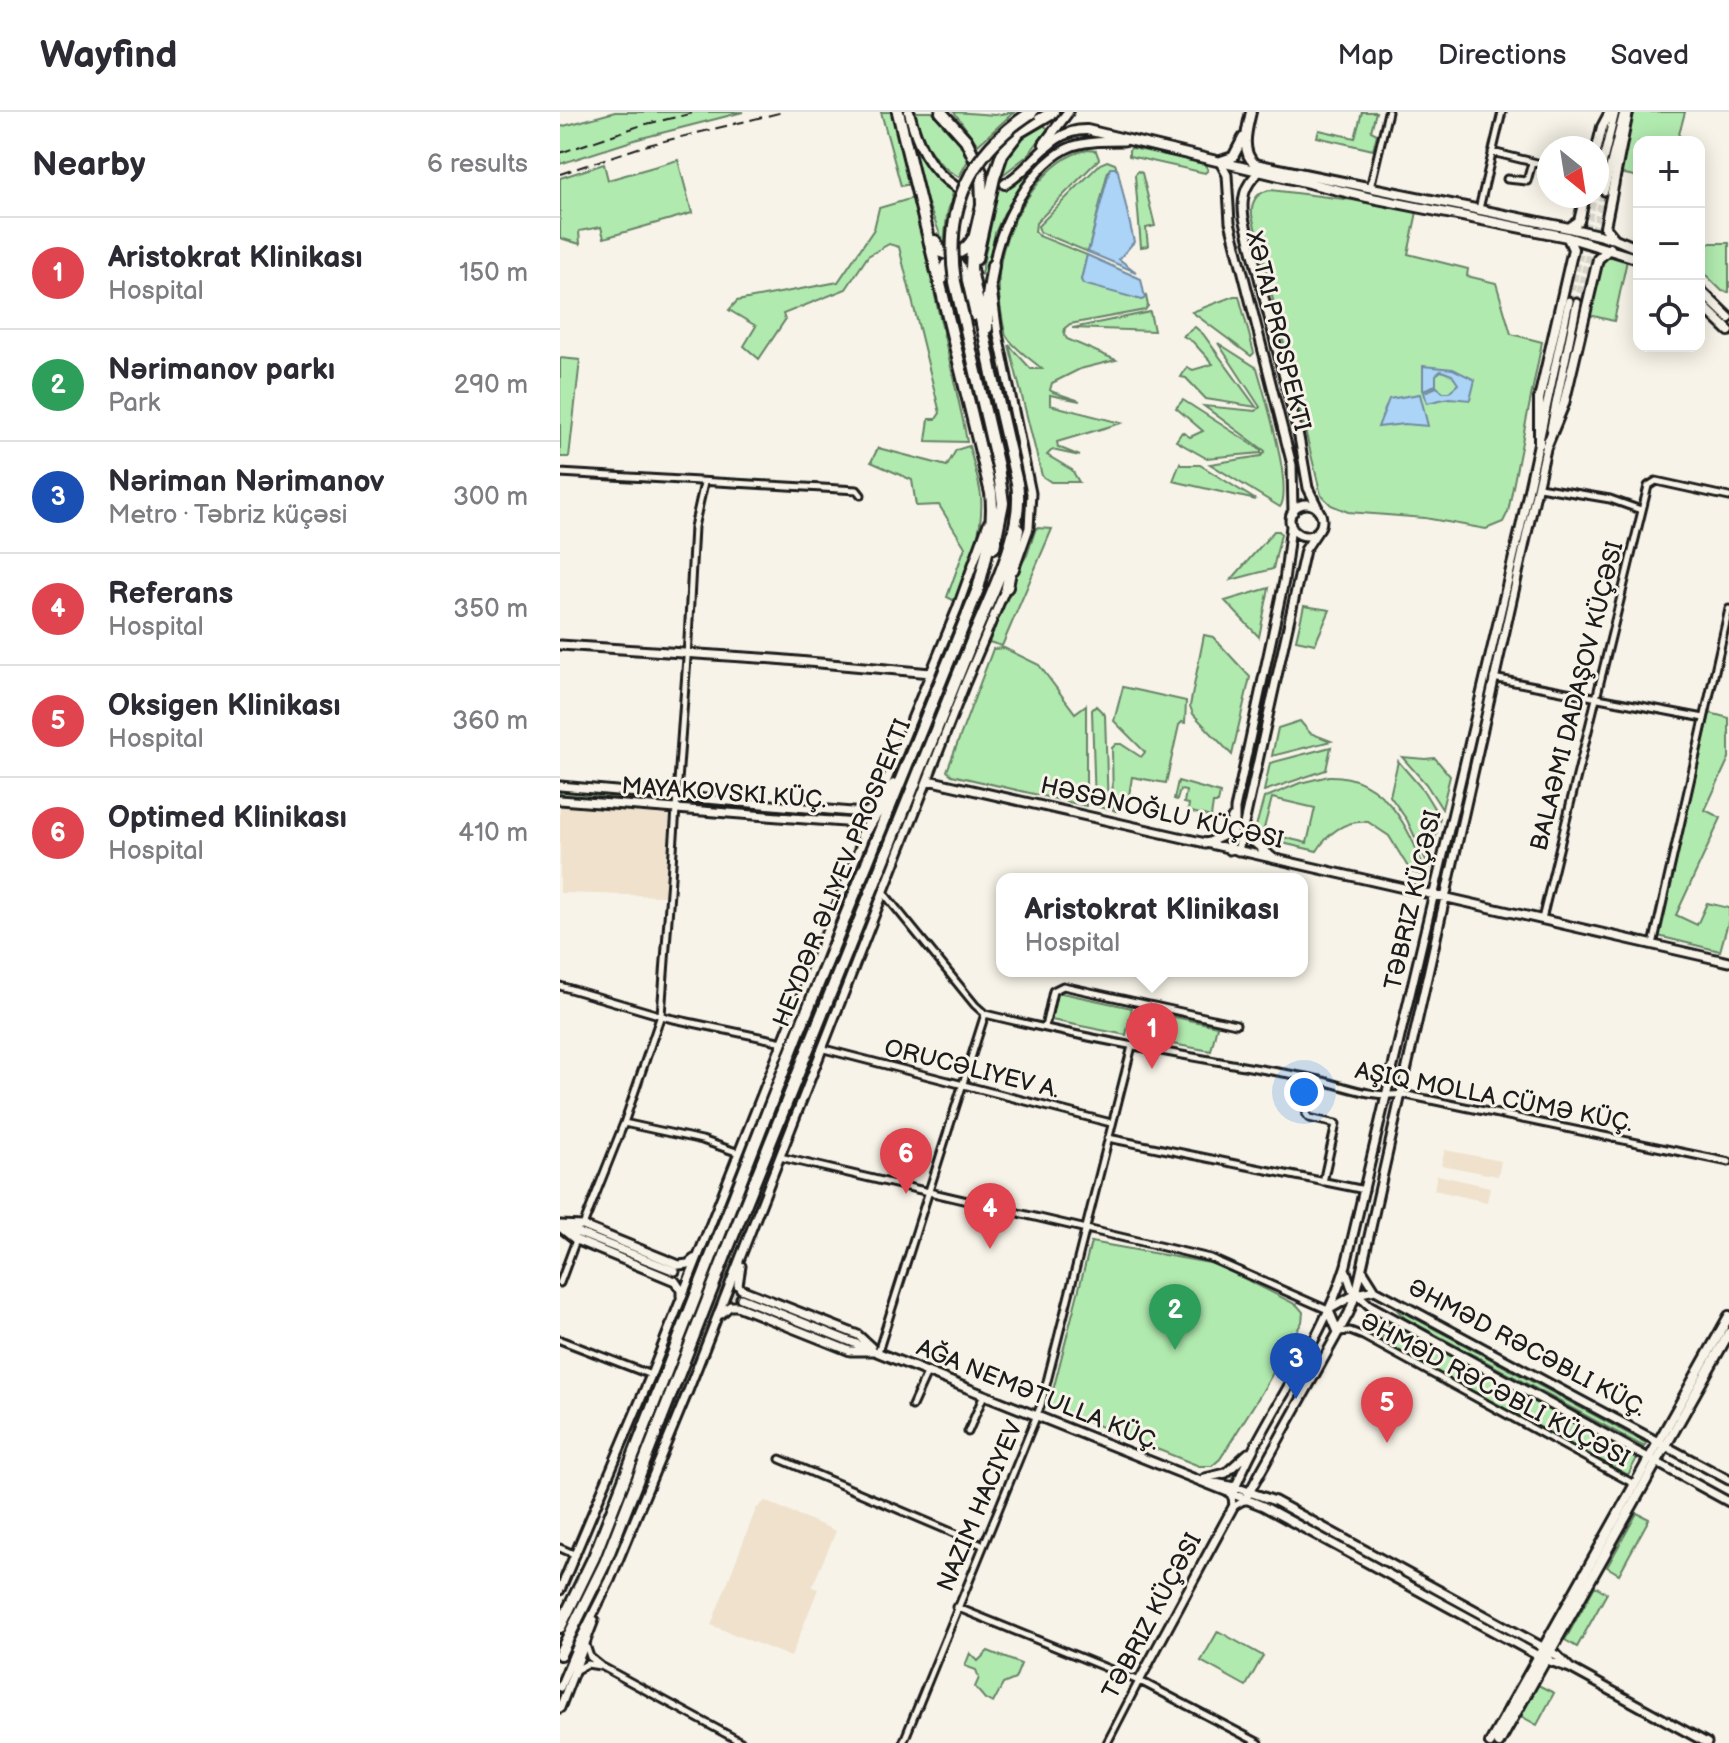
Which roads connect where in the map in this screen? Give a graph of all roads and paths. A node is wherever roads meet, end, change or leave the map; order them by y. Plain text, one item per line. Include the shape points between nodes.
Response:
1 (898, 112) edge
2 (909, 112) edge
3 (1019, 112) edge
4 (1068, 112) edge
5 (1251, 112) edge
6 (1388, 112) edge
7 (1502, 112) edge
8 (1612, 112) edge
9 (1626, 112) edge
10 (942, 113) edge
11 (1042, 114) edge
12 (1247, 129) junction
13 (1600, 136) edge
14 (1608, 136) edge
15 (1136, 140) junction
16 (1492, 152) junction
17 (1220, 162) junction
18 (1609, 162) edge
19 (1532, 163) junction
20 (1537, 164) edge
21 (1027, 167) junction
22 (1259, 172) junction
23 (1507, 179) dead end
24 (1005, 184) tunnel mouth
25 (956, 187) dead end
26 (1370, 189) junction
27 (919, 199) junction
28 (1582, 208) edge
29 (1479, 210) junction
30 (1568, 233) junction
31 (974, 237) junction
32 (1612, 244) junction
33 (1633, 248) edge
34 (1633, 256) edge
35 (993, 265) junction
36 (973, 281) junction
37 (943, 294) junction
38 (1705, 295) edge
39 (1573, 302) tunnel mouth
40 (1705, 308) edge
41 (1729, 318) edge
42 (1729, 331) edge
43 (992, 374) junction
44 (1543, 444) junction
45 (560, 473) edge
46 (704, 483) junction
47 (1539, 487) junction
48 (861, 495) dead end
49 (1729, 497) edge
50 (1019, 501) junction
51 (1318, 508) junction
52 (993, 509) junction
53 (1641, 510) junction
54 (1293, 512) junction
55 (1291, 526) junction
56 (1317, 532) junction
57 (1284, 581) junction
58 (1297, 584) junction
59 (1007, 587) junction
60 (978, 589) junction
61 (1729, 609) edge
62 (560, 645) edge
63 (687, 654) junction
64 (931, 673) junction
65 (1485, 676) junction
66 (1495, 678) junction
67 (1595, 697) junction
68 (1704, 718) junction
69 (1249, 749) junction
70 (1260, 752) junction
71 (911, 756) junction
72 (928, 780) junction
73 (560, 786) edge
74 (677, 797) junction
75 (560, 800) edge
76 (877, 803) junction
77 (676, 810) junction
78 (1234, 812) junction
79 (1244, 826) junction
80 (867, 828) junction
81 (1205, 844) junction
82 (859, 849) junction
83 (1234, 850) junction
84 (1275, 859) junction
85 (883, 892) junction
86 (1434, 895) junction
87 (1446, 898) junction
88 (1542, 919) junction
89 (1653, 945) junction
90 (1729, 962) edge
91 (560, 986) edge
92 (985, 1014) junction
93 (661, 1015) junction
94 (1236, 1024) dead end
95 (1045, 1027) junction
96 (783, 1042) junction
97 (1132, 1046) junction
98 (824, 1049) junction
99 (1310, 1078) junction
100 (963, 1087) junction
101 (1402, 1094) junction
102 (1387, 1096) junction
103 (624, 1123) junction
104 (1111, 1123) junction
105 (1108, 1138) junction
106 (739, 1153) junction
107 (780, 1157) junction
108 (1729, 1162) edge
109 (1323, 1182) junction
110 (1365, 1190) junction
111 (928, 1191) junction
112 (560, 1226) edge
113 (583, 1226) junction
114 (1085, 1229) junction
115 (576, 1240) junction
116 (745, 1248) junction
117 (698, 1254) junction
118 (1346, 1265) junction
119 (1363, 1269) junction
120 (675, 1271) tunnel mouth
121 (560, 1283) edge
122 (1375, 1290) junction
123 (1356, 1294) junction
124 (681, 1298) junction
125 (741, 1298) tunnel mouth
126 (1369, 1305) junction
127 (1329, 1311) junction
128 (1349, 1313) junction
129 (1729, 1316) edge
130 (712, 1326) junction
131 (1338, 1332) junction
132 (1729, 1333) edge
133 (560, 1340) edge
134 (877, 1352) junction
135 (928, 1372) junction
136 (651, 1375) junction
137 (984, 1395) junction
138 (912, 1406) dead end
139 (1275, 1406) junction
140 (1291, 1414) junction
141 (1037, 1416) junction
142 (968, 1432) dead end
143 (1667, 1445) junction
144 (1253, 1449) junction
145 (1650, 1457) junction
146 (780, 1459) dead end
147 (1195, 1479) junction
148 (1729, 1480) edge
149 (1634, 1484) junction
150 (1235, 1487) junction
151 (1249, 1491) junction
152 (1232, 1496) junction
153 (1245, 1500) junction
154 (1729, 1502) edge
155 (1233, 1507) junction
156 (982, 1545) junction
157 (560, 1548) edge
158 (576, 1555) junction
159 (610, 1580) junction
160 (560, 1588) edge
161 (956, 1607) junction
162 (560, 1627) edge
163 (586, 1640) junction
164 (1541, 1652) junction
165 (560, 1654) edge
166 (601, 1666) junction
167 (572, 1675) junction
168 (1139, 1681) junction
169 (560, 1687) edge
170 (560, 1708) edge
171 (743, 1743) edge
172 (903, 1743) edge
173 (1107, 1743) edge
174 (1259, 1743) edge
175 (1490, 1743) edge
176 (1499, 1743) edge
177 (1707, 1743) edge

1 - 27 highway, HEYDƏR ƏLIYEV PROSPEKTI
2 - 25 main road via 928,161
3 - 11 main road via 1025,122
4 - 21 main road
5 - 12 main road
6 - 26 street
7 - 16 street
8 - 13 main road
8 - 14 main road
9 - 18 main road
9 - 32 main road via 1605,227
10 - 31 highway via 966,140 981,172 982,205
11 - 36 highway via 1002,154
11 - 60 highway, bridge via 1003,133 979,159 962,190 951,239 958,295 1003,497 1001,522
12 - 17 main road via 1237,152
12 - 26 main road via 1246,152 1255,164
15 - 17 main road
15 - 21 main road via 1071,131
15 - 35 main road via 1082,144 1051,159 1011,212
16 - 19 street
16 - 29 street
17 - 22 main road
17 - 54 main road, XƏTAI PROSPEKTI via 1227,175 1230,222 1292,465
19 - 20 street
19 - 23 street via 1527,181
21 - 24 main road
22 - 30 main road
22 - 51 main road, XƏTAI PROSPEKTI via 1246,188 1244,218 1308,488
26 - 29 main road
27 - 31 highway via 941,252 958,253
27 - 37 highway, HEYDƏR ƏLIYEV PROSPEKTI
28 - 30 main road
29 - 30 main road
30 - 32 main road
30 - 44 main road via 1573,249 1539,399
31 - 36 highway
32 - 33 main road
32 - 34 main road
32 - 44 main road via 1598,259 1564,404
35 - 43 highway via 987,311
35 - 59 main road via 994,308 1031,493 1029,528
36 - 43 highway, HEYDƏR ƏLIYEV PROSPEKTI
37 - 43 highway via 944,266 955,263 962,269
37 - 52 highway, HEYDƏR ƏLIYEV PROSPEKTI
38 - 41 main road
39 - 44 main road, TƏBRIZ KÜÇƏSI
40 - 42 main road
43 - 50 highway, HEYDƏR ƏLIYEV PROSPEKTI
44 - 47 main road, TƏBRIZ KÜÇƏSI
44 - 65 main road, TƏBRIZ KÜÇƏSI
45 - 46 street
46 - 48 street via 857,490
46 - 63 street via 694,527
47 - 53 street
47 - 66 main road, TƏBRIZ KÜÇƏSI
49 - 53 street, BALAƏMI DADAŞOV KÜÇƏSI via 1656,481
50 - 59 highway
50 - 165 highway, HEYDƏR ƏLIYEV PROSPEKTI via 1009,545 676,1387 605,1563
51 - 54 main road via 1304,504
51 - 56 main road via 1323,522
52 - 60 highway, HEYDƏR ƏLIYEV PROSPEKTI
52 - 64 main road
53 - 67 street, BALAƏMI DADAŞOV KÜÇƏSI
54 - 55 main road
55 - 56 main road via 1302,536
55 - 57 main road
56 - 58 main road via 1305,550
57 - 58 main road
57 - 69 main road
58 - 70 main road
59 - 72 main road
60 - 71 highway, HEYDƏR ƏLIYEV PROSPEKTI
61 - 68 street
62 - 63 main road
63 - 64 main road
63 - 74 street
64 - 76 main road
65 - 66 street
65 - 86 main road, TƏBRIZ KÜÇƏSI
66 - 67 street
66 - 87 main road, TƏBRIZ KÜÇƏSI
67 - 68 street
67 - 88 street, BALAƏMI DADAŞOV KÜÇƏSI
68 - 89 street
69 - 70 main road
69 - 78 main road
70 - 79 main road
71 - 80 highway
71 - 162 highway, HEYDƏR ƏLIYEV PROSPEKTI via 587,1572
72 - 81 main road, HƏSƏNOĞLU KÜÇƏSI
72 - 85 main road
73 - 74 main road, MAYAKOVSKI KÜÇ.
74 - 76 main road, MAYAKOVSKI KÜÇ. via 863,813
74 - 77 street
75 - 77 main road, MAYAKOVSKI KÜÇ.
76 - 80 main road
77 - 82 main road, MAYAKOVSKI KÜÇ. via 857,823 862,828
77 - 93 street
78 - 81 main road via 1225,835
78 - 83 main road
79 - 83 main road
79 - 84 main road via 1250,839
80 - 82 main road
81 - 83 main road, HƏSƏNOĞLU KÜÇƏSI
82 - 96 main road
83 - 84 main road, HƏSƏNOĞLU KÜÇƏSI
84 - 86 main road, HƏSƏNOĞLU KÜÇƏSI
85 - 92 street
85 - 98 main road
86 - 87 main road, HƏSƏNOĞLU KÜÇƏSI
86 - 102 main road, TƏBRIZ KÜÇƏSI
87 - 88 main road
87 - 101 main road, TƏBRIZ KÜÇƏSI
88 - 89 main road
89 - 90 main road
91 - 93 street
92 - 95 street
92 - 100 street
93 - 96 street
93 - 103 street
94 - 95 street via 1063,986 1053,991
95 - 97 street
96 - 106 main road
97 - 99 street
97 - 104 street
98 - 100 street, ORUCƏLIYEV A.
98 - 107 main road
99 - 102 street
99 - 109 street via 1306,1114 1336,1124
100 - 104 street, ORUCƏLIYEV A.
100 - 111 street
101 - 102 street
101 - 108 street
101 - 119 main road, TƏBRIZ KÜÇƏSI
102 - 110 main road, TƏBRIZ KÜÇƏSI
103 - 106 street
103 - 113 street
104 - 105 street
105 - 109 street
105 - 114 street
106 - 117 main road
107 - 111 street
107 - 116 main road
109 - 110 street
110 - 118 main road, TƏBRIZ KÜÇƏSI
111 - 114 street
111 - 134 street
112 - 113 main road
112 - 115 main road
112 - 120 main road
113 - 117 main road via 679,1265 689,1264
114 - 127 street via 1218,1260
114 - 141 street
115 - 121 street
115 - 124 main road via 675,1281
116 - 130 main road
116 - 134 main road via 739,1288 858,1335
117 - 124 main road
118 - 123 main road
118 - 127 main road, TƏBRIZ KÜÇƏSI
119 - 122 main road
119 - 123 main road, TƏBRIZ KÜÇƏSI
122 - 123 main road
122 - 143 main road, ƏHMƏD RƏCƏBLI KÜÇ.
123 - 126 main road, ƏHMƏD RƏCƏBLI KÜÇ.
123 - 127 main road
123 - 128 main road, TƏBRIZ KÜÇƏSI
124 - 136 main road
125 - 134 main road, AĞA NEMƏTULLA KÜÇ.
126 - 128 main road
126 - 145 main road, ƏHMƏD RƏCƏBLI KÜÇ.
127 - 131 main road
127 - 139 main road, TƏBRIZ KÜÇƏSI
128 - 131 main road
129 - 143 main road via 1666,1430
130 - 134 main road via 735,1305 850,1351
130 - 159 main road
131 - 140 main road
131 - 149 street, ƏHMƏD RƏCƏBLI KÜÇƏSI via 1356,1333
132 - 143 main road
133 - 136 street
134 - 135 main road, AĞA NEMƏTULLA KÜÇ.
135 - 137 main road, AĞA NEMƏTULLA KÜÇ.
135 - 138 street
136 - 158 main road
137 - 141 main road, AĞA NEMƏTULLA KÜÇ.
137 - 142 street
139 - 140 main road via 1279,1419
139 - 144 main road, TƏBRIZ KÜÇƏSI
140 - 151 main road
141 - 147 main road, AĞA NEMƏTULLA KÜÇ.
141 - 156 street
143 - 145 main road
143 - 148 main road, ƏHMƏD RƏCƏBLI KÜÇ.
144 - 147 main road via 1226,1473
144 - 150 main road, TƏBRIZ KÜÇƏSI
145 - 149 main road
145 - 154 main road, ƏHMƏD RƏCƏBLI KÜÇ.
145 - 164 main road via 1650,1475
146 - 156 street
147 - 150 main road
147 - 152 main road
149 - 164 main road
150 - 151 main road
150 - 152 main road, TƏBRIZ KÜÇƏSI
151 - 153 main road
151 - 164 main road
152 - 153 main road
152 - 155 street
153 - 155 street
153 - 164 main road
155 - 168 main road, TƏBRIZ KÜÇƏSI
156 - 161 street
157 - 158 street
158 - 160 main road
159 - 163 main road
159 - 169 main road
161 - 168 street
161 - 172 street
163 - 166 street via 587,1654
163 - 167 main road
164 - 175 main road
164 - 176 main road
164 - 177 main road
166 - 167 street via 582,1665
166 - 171 street
167 - 170 main road
168 - 173 street, TƏBRIZ KÜÇƏSI
168 - 174 street

